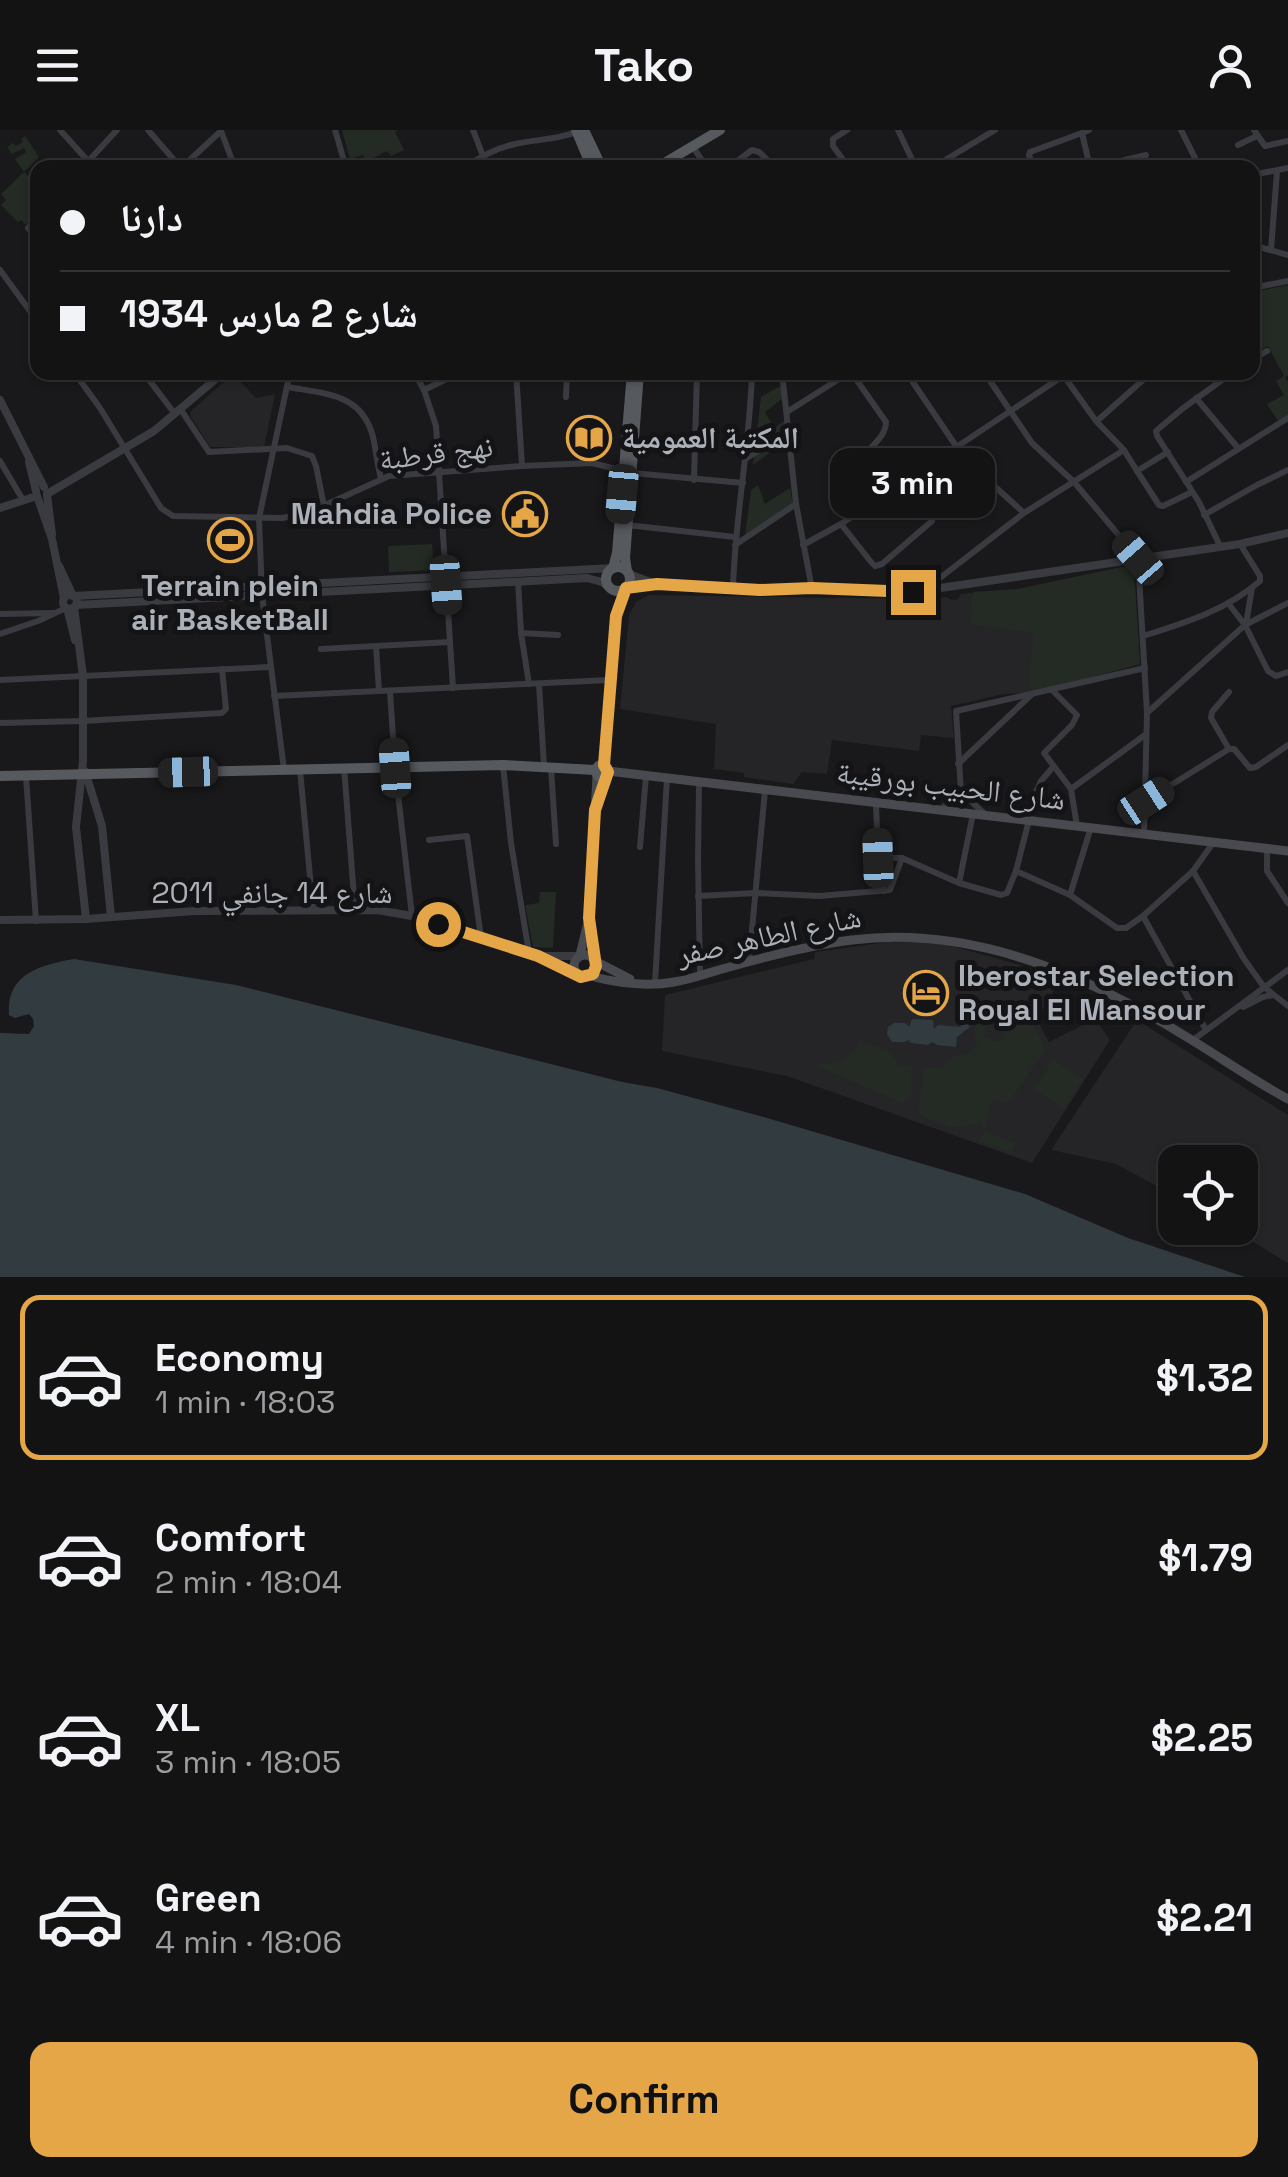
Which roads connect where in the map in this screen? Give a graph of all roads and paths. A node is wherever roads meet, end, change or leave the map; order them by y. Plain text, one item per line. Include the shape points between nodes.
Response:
1 (60, 130) edge
2 (117, 130) edge
3 (148, 130) edge
4 (221, 130) edge
5 (334, 130) edge
6 (473, 130) edge
7 (579, 130) edge
8 (720, 130) edge
9 (847, 130) edge
10 (898, 130) edge
11 (995, 130) edge
12 (1182, 130) edge
13 (1086, 131) edge
14 (1256, 133) edge
15 (1288, 140) edge
16 (1238, 145) dead end
17 (693, 147) junction
18 (1146, 155) dead end
19 (483, 156) junction
20 (88, 160) joint
21 (174, 160) edge
22 (189, 160) edge
23 (233, 160) edge
24 (343, 160) edge
25 (476, 160) edge
26 (589, 160) edge
27 (597, 160) edge
28 (670, 160) edge
29 (702, 160) edge
30 (739, 160) edge
31 (768, 160) edge
32 (843, 160) edge
33 (912, 160) edge
34 (945, 160) edge
35 (1031, 160) edge
36 (1089, 160) edge
37 (1125, 160) edge
38 (1196, 160) edge
39 (1288, 168) edge
40 (1277, 171) junction
41 (1260, 174) edge
42 (1260, 247) edge
43 (1271, 250) junction
44 (1288, 256) edge
45 (0, 270) edge
46 (1288, 281) edge
47 (1260, 286) edge
48 (30, 311) edge
49 (1267, 350) dead end
50 (1260, 355) edge
51 (79, 380) edge
52 (150, 380) edge
53 (215, 380) edge
54 (289, 380) edge
55 (418, 380) edge
56 (445, 380) edge
57 (517, 380) edge
58 (566, 380) edge
59 (632, 380) edge
60 (638, 380) edge
61 (697, 380) edge
62 (751, 380) edge
63 (783, 380) edge
64 (837, 380) edge
65 (856, 380) edge
66 (911, 380) edge
67 (989, 380) edge
68 (1055, 380) edge
69 (1068, 380) edge
70 (1143, 380) edge
71 (1222, 380) edge
72 (288, 387) junction
73 (424, 390) junction
74 (566, 397) dead end
75 (1196, 398) junction
76 (0, 400) edge
77 (178, 412) junction
78 (787, 412) junction
79 (1010, 412) junction
80 (1288, 418) edge
81 (1096, 422) junction
82 (789, 431) junction
83 (956, 446) junction
84 (1238, 448) junction
85 (126, 449) junction
86 (272, 450) junction
87 (1124, 450) junction
88 (1168, 452) junction
89 (746, 459) junction
90 (0, 461) edge
91 (522, 466) junction
92 (1288, 470) edge
93 (437, 471) junction
94 (1137, 471) junction
95 (628, 472) junction
96 (381, 478) junction
97 (694, 480) junction
98 (904, 481) junction
99 (1074, 482) junction
100 (1186, 482) junction
101 (742, 483) junction
102 (41, 492) junction
103 (1192, 492) junction
104 (23, 500) junction
105 (876, 500) junction
106 (796, 504) junction
107 (324, 506) junction
108 (0, 508) edge
109 (1024, 514) junction
110 (1204, 515) junction
111 (259, 518) junction
112 (624, 524) junction
113 (840, 524) junction
114 (1288, 532) edge
115 (734, 541) junction
116 (1240, 544) junction
117 (804, 545) junction
118 (1220, 546) junction
119 (1138, 558) junction
120 (612, 568) junction
121 (628, 573) junction
122 (446, 581) junction
123 (518, 581) junction
124 (657, 584) junction
125 (609, 587) junction
126 (733, 588) junction
127 (812, 588) junction
128 (1252, 588) junction
129 (626, 589) junction
130 (262, 590) junction
131 (936, 590) junction
132 (69, 603) junction
133 (1228, 603) junction
134 (1288, 603) edge
135 (54, 613) junction
136 (0, 614) edge
137 (616, 616) junction
138 (1246, 626) junction
139 (520, 633) junction
140 (0, 634) edge
141 (558, 635) dead end
142 (1143, 636) junction
143 (450, 642) junction
144 (376, 646) junction
145 (322, 649) dead end
146 (270, 667) junction
147 (1145, 668) junction
148 (222, 669) junction
149 (1288, 672) edge
150 (83, 676) junction
151 (0, 680) edge
152 (611, 680) junction
153 (530, 684) junction
154 (539, 684) junction
155 (453, 688) junction
156 (1051, 689) junction
157 (379, 691) junction
158 (390, 691) junction
159 (1228, 692) dead end
160 (1032, 694) junction
161 (274, 696) junction
162 (1147, 713) junction
163 (82, 721) junction
164 (0, 723) edge
165 (1146, 734) junction
166 (1288, 745) edge
167 (1229, 749) junction
168 (958, 764) junction
169 (503, 765) junction
170 (344, 767) junction
171 (547, 767) junction
172 (395, 768) junction
173 (1053, 768) junction
174 (300, 769) junction
175 (284, 770) junction
176 (602, 772) junction
177 (84, 775) junction
178 (646, 775) junction
179 (0, 776) edge
180 (26, 776) junction
181 (668, 777) junction
182 (699, 781) junction
183 (1071, 788) junction
184 (766, 790) junction
185 (960, 792) junction
186 (1146, 801) junction
187 (876, 804) junction
188 (940, 810) junction
189 (973, 814) junction
190 (987, 816) junction
191 (100, 817) junction
192 (77, 818) junction
193 (1029, 820) junction
194 (1077, 826) junction
195 (1091, 827) junction
196 (1144, 835) junction
197 (429, 840) dead end
198 (1213, 843) junction
199 (556, 844) dead end
200 (640, 847) dead end
201 (1267, 849) junction
202 (1288, 851) edge
203 (878, 858) junction
204 (902, 858) junction
205 (1016, 871) junction
206 (1193, 871) junction
207 (959, 883) junction
208 (887, 891) junction
209 (756, 893) junction
210 (1070, 894) junction
211 (698, 896) junction
212 (1288, 903) edge
213 (314, 909) junction
214 (355, 910) junction
215 (412, 916) junction
216 (1142, 916) junction
217 (112, 918) junction
218 (589, 918) junction
219 (0, 920) edge
220 (36, 920) junction
221 (86, 920) junction
222 (481, 938) junction
223 (534, 954) junction
224 (580, 956) junction
225 (595, 960) junction
226 (749, 962) junction
227 (1288, 970) edge
228 (576, 974) junction
229 (700, 975) junction
230 (590, 976) junction
231 (642, 984) junction
232 (655, 984) junction
233 (1264, 988) junction
234 (1274, 995) junction
235 (1288, 1006) edge
236 (1220, 1020) junction
237 (1206, 1030) junction
238 (1194, 1040) junction
239 (1288, 1099) edge

1 - 20 street
2 - 20 street
3 - 21 street
4 - 22 street
4 - 23 street
5 - 24 street
6 - 19 street
7 - 19 street
7 - 26 main road
7 - 27 main road
8 - 17 main road
9 - 32 street via 832,146
10 - 33 street
11 - 34 street
12 - 38 street
13 - 35 street via 1030,152
13 - 36 street
14 - 15 street via 1265,146
14 - 16 street
17 - 28 main road
17 - 29 street
18 - 37 street
19 - 25 street
30 - 31 street via 752,150
39 - 40 street
40 - 41 street
40 - 43 street
42 - 43 street
43 - 44 street
45 - 48 street
46 - 47 street
49 - 50 street
51 - 85 street
52 - 77 street
53 - 77 street
54 - 72 street
55 - 73 street
56 - 73 street
57 - 91 street
58 - 74 street
59 - 95 main road
60 - 95 main road
61 - 97 street
62 - 89 street
63 - 78 street
64 - 78 street
65 - 105 street via 886,422 857,464
66 - 83 street
67 - 79 street
68 - 79 street
69 - 81 street
70 - 81 street
71 - 75 street
72 - 86 street
72 - 96 street via 354,405 370,427
73 - 93 street via 436,426
75 - 84 street
75 - 88 street via 1156,430
76 - 102 street
77 - 85 street
77 - 86 street via 209,452
78 - 82 street
79 - 83 street
79 - 99 street
80 - 84 street
81 - 87 street
82 - 89 street
82 - 106 street
83 - 98 street
83 - 109 street
84 - 100 street
85 - 102 street
85 - 111 street, نهج قرطبة via 167,514
86 - 107 street via 312,456
86 - 111 street
87 - 94 street
87 - 99 street
88 - 94 street
88 - 100 street
89 - 101 street
90 - 104 street
91 - 93 street, نهج قرطبة
91 - 95 street, نهج قرطبة via 592,463
92 - 110 street
93 - 96 street, نهج قرطبة
93 - 122 street
94 - 103 street via 1159,505
95 - 97 street, نهج قرطبة
95 - 112 main road
96 - 107 street, نهج قرطبة
97 - 101 street, نهج قرطبة
98 - 105 street
98 - 113 street via 932,521 882,564 875,566
99 - 109 street
99 - 119 street
100 - 103 street
101 - 115 street
102 - 104 street
102 - 132 street
103 - 110 street
104 - 108 street
105 - 113 street
106 - 115 street
106 - 117 street
107 - 111 street, نهج قرطبة
109 - 131 street via 936,581
110 - 118 street
111 - 130 street
112 - 115 street
112 - 120 main road
112 - 121 main road
113 - 117 street
114 - 116 street
115 - 126 street
116 - 118 street
116 - 128 street via 1260,576
117 - 127 street
118 - 119 street
119 - 131 street
119 - 142 street
120 - 121 main road
120 - 122 street
120 - 125 main road
121 - 124 street
121 - 129 main road
122 - 123 street
122 - 130 street
122 - 143 street
123 - 125 street via 587,578
123 - 139 street
124 - 126 street
124 - 129 street
125 - 129 main road
125 - 137 main road
126 - 127 street
127 - 131 street
128 - 133 street
128 - 138 street
129 - 137 main road
130 - 132 street
130 - 146 street
132 - 135 street
132 - 150 street
133 - 138 street
133 - 142 street
134 - 138 street
135 - 136 street
135 - 140 street
137 - 152 main road
138 - 149 street via 1268,671
138 - 162 street
139 - 141 street
139 - 153 street
142 - 147 street
143 - 144 street
143 - 155 street
144 - 145 street
144 - 157 street
146 - 148 street
146 - 161 street
147 - 156 street
147 - 162 street
148 - 150 street
148 - 163 street via 222,714
150 - 151 street
150 - 163 street
152 - 154 street
152 - 176 main road
153 - 154 street
153 - 155 street
154 - 171 street
155 - 158 street
156 - 160 street
156 - 173 street via 1077,715 1044,750
157 - 158 street
157 - 161 street
158 - 172 street
159 - 167 street via 1211,718
160 - 168 street
160 - 168 street via 956,711
161 - 175 street
162 - 165 street
163 - 164 street
163 - 177 street
165 - 183 street
165 - 186 street
166 - 167 street via 1250,768
167 - 186 street
168 - 185 street
169 - 171 main road, شارع الحبيب بورقيبة
169 - 172 main road, شارع الحبيب بورقيبة
169 - 223 street
170 - 172 main road, شارع الحبيب بورقيبة
170 - 174 main road, شارع الحبيب بورقيبة
170 - 214 street
171 - 176 main road, شارع الحبيب بورقيبة
171 - 199 street
172 - 215 street
173 - 183 street
173 - 193 street via 1036,790
174 - 175 main road, شارع الحبيب بورقيبة
174 - 213 street
175 - 177 main road, شارع الحبيب بورقيبة
176 - 178 main road, شارع الحبيب بورقيبة
176 - 218 main road
177 - 180 main road, شارع الحبيب بورقيبة
177 - 191 street
177 - 192 street
178 - 181 main road, شارع الحبيب بورقيبة
178 - 200 street
179 - 180 main road, شارع الحبيب بورقيبة
180 - 220 street
181 - 182 main road, شارع الحبيب بورقيبة
181 - 232 street
182 - 184 main road, شارع الحبيب بورقيبة
182 - 211 street
183 - 194 street
184 - 187 main road, شارع الحبيب بورقيبة
184 - 209 street
185 - 188 street
185 - 190 street
186 - 196 street
187 - 188 main road, شارع الحبيب بورقيبة
187 - 203 street
188 - 189 main road, شارع الحبيب بورقيبة
189 - 190 main road, شارع الحبيب بورقيبة
189 - 207 street
190 - 193 main road, شارع الحبيب بورقيبة
191 - 192 street
191 - 217 street
192 - 221 street
193 - 194 main road, شارع الحبيب بورقيبة
193 - 205 street
194 - 195 main road, شارع الحبيب بورقيبة
195 - 196 main road, شارع الحبيب بورقيبة
195 - 210 street
196 - 198 main road, شارع الحبيب بورقيبة
197 - 222 street via 467,836
198 - 201 main road, شارع الحبيب بورقيبة
198 - 206 street
201 - 202 main road, شارع الحبيب بورقيبة
201 - 212 street via 1267,871
203 - 204 street
203 - 208 street
204 - 207 street
204 - 208 street
205 - 207 street via 1004,895
205 - 210 street
206 - 216 street
206 - 233 street
208 - 209 street
209 - 211 street
209 - 226 street
210 - 216 street via 1117,928
211 - 229 street
213 - 214 street, شارع 14 جانفي 2011
213 - 217 street, شارع 14 جانفي 2011
214 - 215 street, شارع 14 جانفي 2011
215 - 222 street, شارع 14 جانفي 2011
216 - 237 street
217 - 221 street, شارع 14 جانفي 2011
218 - 224 main road
218 - 225 main road
219 - 220 street, شارع 14 جانفي 2011
220 - 221 street, شارع 14 جانفي 2011
222 - 223 street, شارع 14 جانفي 2011
223 - 224 street, شارع 14 جانفي 2011
223 - 228 street, شارع 14 جانفي 2011
224 - 225 main road
224 - 228 main road
225 - 230 main road
225 - 231 main road, شارع الطاهر صفر
226 - 229 main road, شارع الطاهر صفر
226 - 238 main road, شارع الطاهر صفر via 890,936 952,941 1074,976
227 - 233 street
228 - 230 main road
229 - 232 main road, شارع الطاهر صفر
230 - 231 main road, شارع الطاهر صفر
231 - 232 main road, شارع الطاهر صفر
233 - 234 street
233 - 236 street
234 - 235 street
234 - 236 street
236 - 237 street
237 - 238 street
238 - 239 main road, شارع الطاهر صفر

